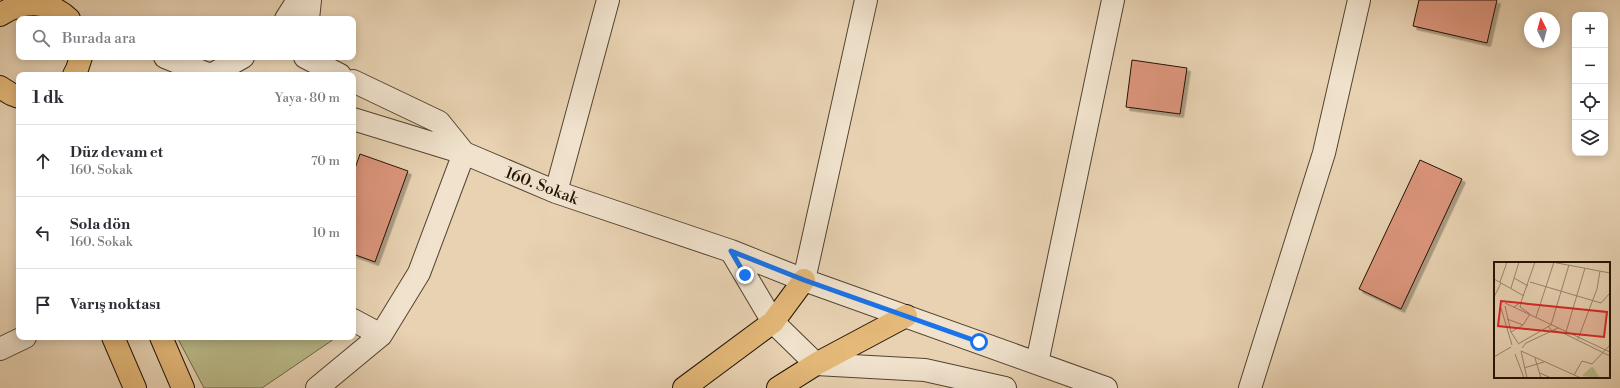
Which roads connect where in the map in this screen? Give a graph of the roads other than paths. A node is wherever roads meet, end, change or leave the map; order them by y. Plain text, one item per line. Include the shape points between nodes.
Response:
1 (298, 0) edge
2 (310, 0) edge
3 (608, 0) edge
4 (866, 0) edge
5 (1113, 0) edge
6 (1360, 0) edge
7 (21, 1) edge
8 (0, 15) edge
9 (66, 16) edge
10 (288, 16) edge
11 (308, 16) edge
12 (172, 60) edge
13 (238, 60) edge
14 (311, 60) edge
15 (202, 72) edge
16 (216, 72) edge
17 (334, 72) edge
18 (356, 82) edge
19 (0, 87) edge
20 (16, 96) edge
21 (356, 120) edge
22 (464, 153) junction
23 (556, 192) junction
24 (731, 251) junction
25 (804, 280) junction
26 (906, 316) junction
27 (356, 322) edge
28 (773, 322) junction
29 (381, 335) junction
30 (19, 340) edge
31 (114, 340) edge
32 (162, 340) edge
33 (0, 349) edge
34 (1037, 363) junction
35 (816, 364) junction
36 (135, 388) edge
37 (184, 388) edge
38 (317, 388) edge
39 (684, 388) edge
40 (778, 388) edge
41 (1005, 388) edge
42 (1106, 388) edge
43 (1250, 388) edge

1 - 10 street
2 - 11 street
3 - 23 street
4 - 25 street
5 - 34 street
6 - 43 street via 1324,153
7 - 8 main road
7 - 9 main road via 49,5
12 - 15 street
13 - 16 street
14 - 17 street
18 - 22 street via 439,122
19 - 20 main road
21 - 22 street, 160. Sokak
22 - 23 street, 160. Sokak
22 - 29 street via 419,273
23 - 24 street, 160. Sokak
24 - 25 street, 160. Sokak
24 - 28 street
25 - 26 street, 160. Sokak
25 - 28 main road
26 - 34 street, 160. Sokak
26 - 35 main road
27 - 29 street
28 - 35 street
28 - 39 main road
29 - 38 street
30 - 33 street
31 - 36 main road
32 - 37 main road
34 - 42 street, 160. Sokak
35 - 40 main road
35 - 41 street via 925,370

